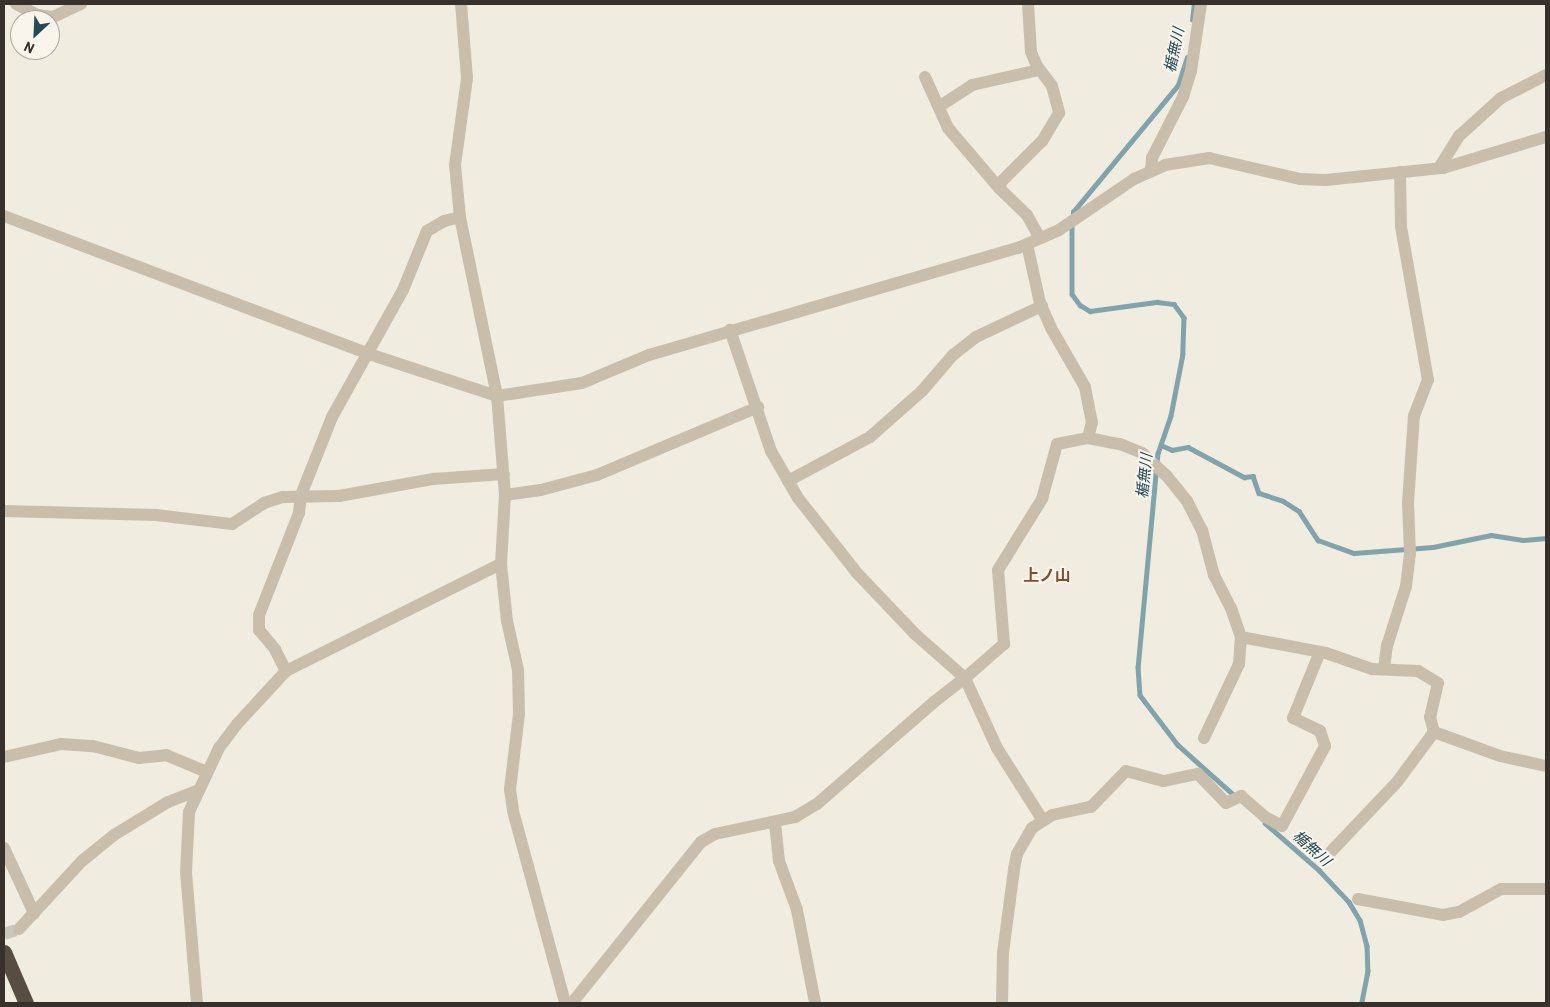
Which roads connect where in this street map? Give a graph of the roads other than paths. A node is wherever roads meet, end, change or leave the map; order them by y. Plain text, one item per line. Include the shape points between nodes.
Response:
1 (16, 4) edge
2 (81, 4) edge
3 (461, 4) edge
4 (1028, 4) edge
5 (1201, 4) edge
6 (1039, 70) junction
7 (1546, 74) edge
8 (925, 77) dead end
9 (940, 106) junction
10 (1546, 138) edge
11 (1439, 168) junction
12 (1151, 170) junction
13 (1400, 172) junction
14 (1000, 189) junction
15 (4, 216) edge
16 (460, 217) junction
17 (1040, 238) junction
18 (1027, 244) junction
19 (1042, 306) junction
20 (730, 330) junction
21 (370, 354) junction
22 (497, 396) junction
23 (758, 407) junction
24 (1088, 438) junction
25 (504, 474) junction
26 (788, 481) junction
27 (301, 495) junction
28 (505, 495) junction
29 (4, 511) edge
30 (501, 564) junction
31 (1241, 637) junction
32 (1320, 652) junction
33 (1384, 669) junction
34 (286, 671) junction
35 (965, 678) junction
36 (1434, 732) junction
37 (1204, 738) dead end
38 (4, 757) edge
39 (1546, 766) edge
40 (207, 772) junction
41 (197, 791) junction
42 (1042, 819) junction
43 (775, 823) junction
44 (4, 848) edge
45 (1324, 859) dead end
46 (1546, 889) edge
47 (1358, 899) dead end
48 (34, 913) junction
49 (19, 928) tunnel mouth
50 (4, 952) edge
51 (26, 1003) edge
52 (197, 1003) edge
53 (565, 1003) edge
54 (572, 1003) edge
55 (815, 1003) edge
56 (1002, 1003) edge

1 - 2 street via 38,15 53,17
3 - 16 street via 467,78 455,165
4 - 6 street via 1031,52
5 - 12 street via 1186,88 1152,158
6 - 9 street via 972,85
6 - 14 street via 1052,86 1058,102 1056,122 1001,182
7 - 11 street via 1501,98 1459,136
8 - 9 street
9 - 14 street via 948,128
10 - 11 street
11 - 13 street
12 - 13 street via 1209,158 1300,178 1326,180
12 - 17 street via 1081,217
13 - 33 street via 1401,226 1428,380 1414,416 1406,586 1387,646
14 - 17 street via 1027,216
15 - 21 street
16 - 21 street via 444,221 427,231 403,290
16 - 22 street
17 - 18 street
18 - 19 street
18 - 20 street
19 - 24 street via 1085,387 1092,422
19 - 26 street via 976,337 953,355 922,391 870,437
20 - 22 street via 649,355 582,383
20 - 23 street
21 - 22 street
21 - 27 street via 332,418
22 - 25 street
23 - 26 street via 771,451
23 - 28 street via 597,475 542,490
24 - 31 street via 1120,444 1142,453 1187,501 1202,530 1214,575
24 - 35 street via 1057,444 1042,499 998,570 1004,644
25 - 27 street via 433,479 339,496
25 - 28 street
26 - 35 street via 857,573 915,634
27 - 29 street via 264,503 232,524 156,515
27 - 34 street via 299,513 259,615 259,630 275,649
28 - 30 street
30 - 34 street
30 - 53 street via 507,621 515,644 518,670 519,714 510,789 512,811
31 - 32 street
31 - 37 street via 1239,664
32 - 33 street via 1372,669
32 - 42 street via 1293,718 1320,731 1325,746 1282,826 1236,798 1226,803 1198,774 1164,781 1126,771 1091,807
33 - 36 street via 1418,671 1438,683 1430,717
34 - 40 street via 238,723
35 - 42 street via 997,748
35 - 43 street via 817,804 796,817
36 - 39 street via 1500,756
36 - 45 street via 1397,782
38 - 40 street via 61,744 93,746 139,758 166,755
40 - 41 street
41 - 48 street via 168,802 114,835 82,861
41 - 52 street via 189,812 186,872
42 - 56 street via 1028,834 1017,854 1003,953
43 - 54 street via 732,830 701,842
43 - 55 street via 779,861 797,910
44 - 48 street
46 - 47 street via 1501,889 1459,912 1443,915
48 - 49 street
50 - 51 highway

